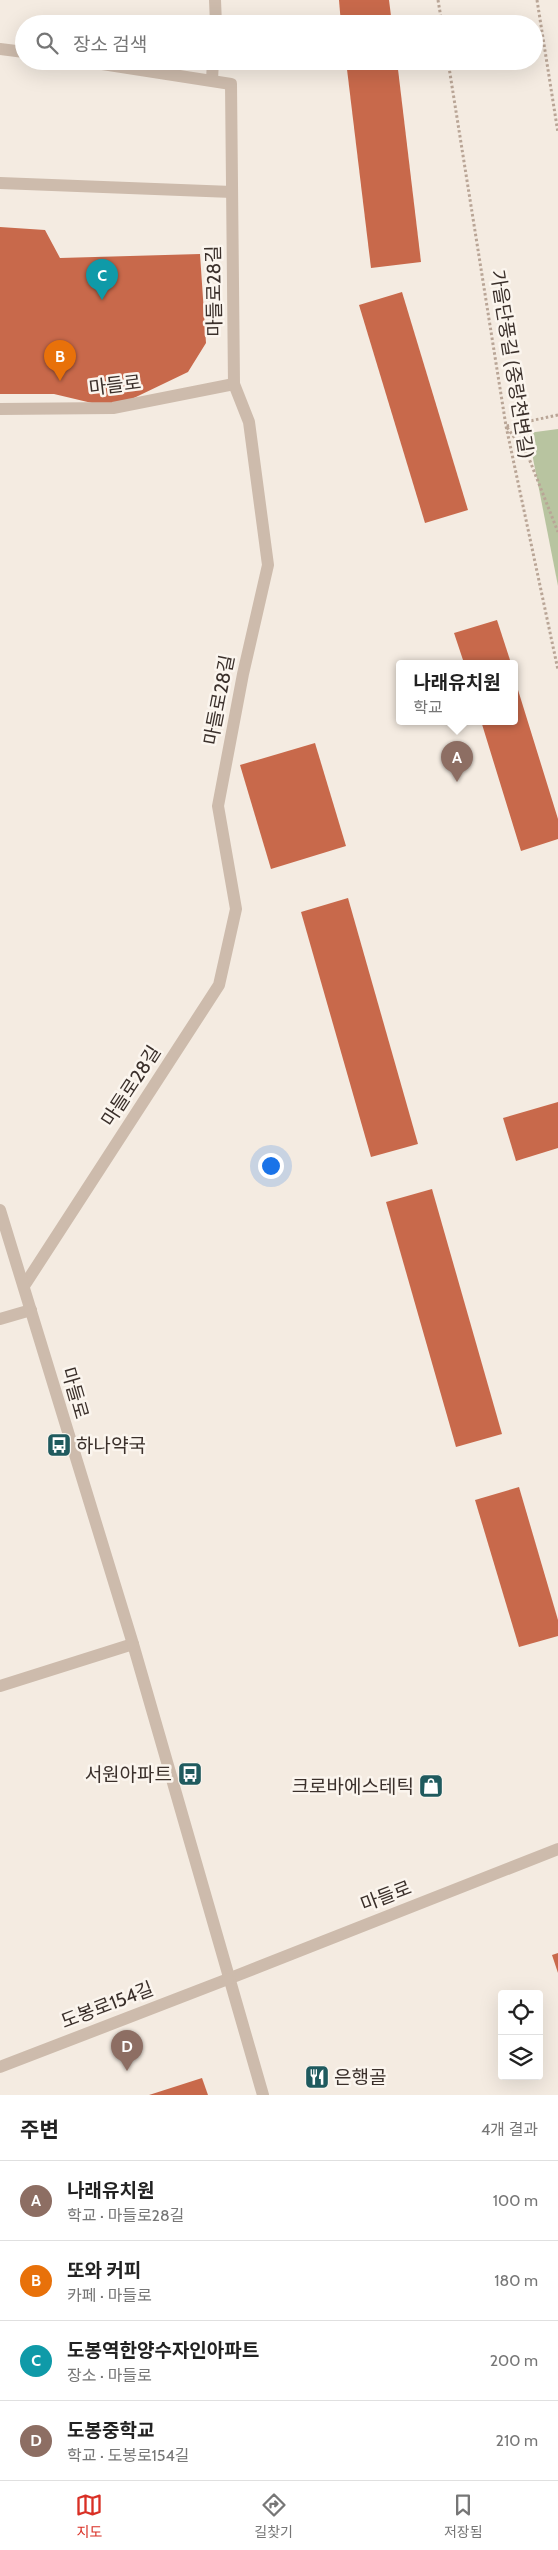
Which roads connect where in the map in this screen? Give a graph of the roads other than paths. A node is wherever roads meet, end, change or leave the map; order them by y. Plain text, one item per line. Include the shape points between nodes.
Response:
1 (216, 0) edge
2 (216, 15) edge
3 (0, 49) edge
4 (15, 51) edge
5 (144, 70) edge
6 (213, 70) edge
7 (212, 80) junction
8 (0, 183) edge
9 (232, 192) junction
10 (234, 384) junction
11 (0, 409) edge
12 (0, 1210) edge
13 (24, 1286) junction
14 (31, 1310) junction
15 (0, 1319) edge
16 (133, 1644) junction
17 (0, 1686) edge
18 (558, 1849) edge
19 (228, 1979) junction
20 (0, 2066) edge
21 (263, 2095) edge

1 - 2 street
3 - 4 street
5 - 7 street, 마들로28길
6 - 7 street
7 - 9 street, 마들로28길 via 230,84
8 - 9 street
9 - 10 street, 마들로28길
10 - 11 street, 마들로 via 113,408
10 - 13 street, 마들로28길 via 249,422 268,565 218,806 236,908 219,985
12 - 13 street, 마들로
13 - 14 street, 마들로
14 - 15 street
14 - 16 street, 마들로
16 - 17 street
16 - 19 street, 마들로
18 - 19 street, 마들로
19 - 20 street, 도봉로154길
19 - 21 street, 마들로

